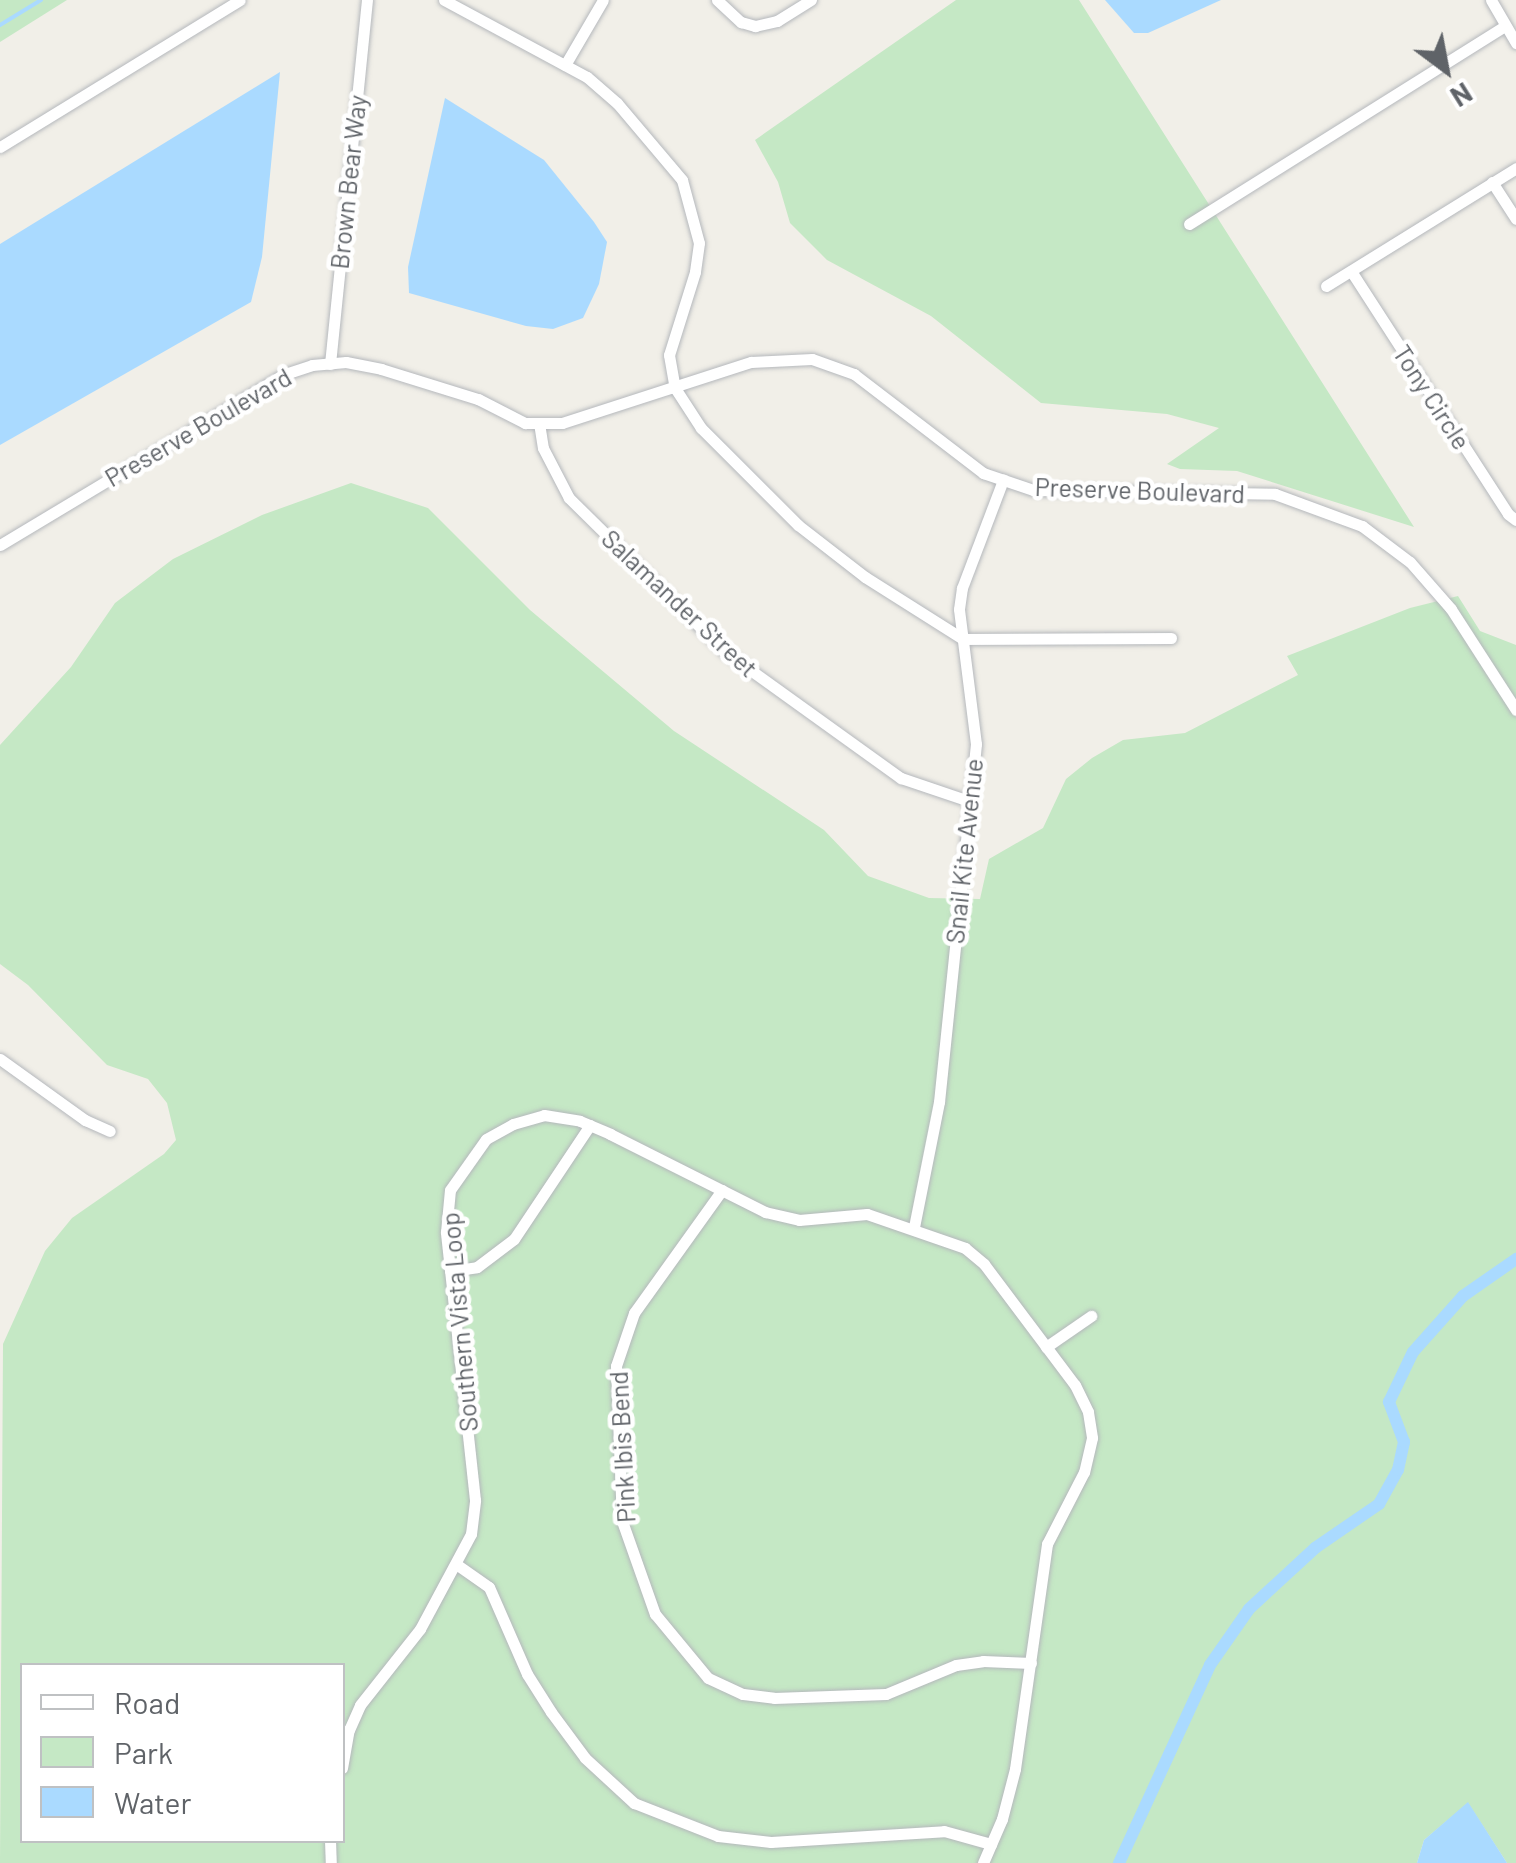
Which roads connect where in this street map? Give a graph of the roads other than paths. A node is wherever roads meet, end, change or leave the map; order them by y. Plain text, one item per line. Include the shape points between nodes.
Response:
1 (240, 0) edge
2 (367, 0) edge
3 (444, 0) edge
4 (603, 0) edge
5 (716, 0) edge
6 (811, 0) edge
7 (1490, 0) edge
8 (1505, 26) junction
9 (1516, 43) edge
10 (565, 64) junction
11 (0, 147) edge
12 (1516, 168) edge
13 (1492, 182) junction
14 (1516, 219) edge
15 (1190, 224) dead end
16 (1351, 271) junction
17 (1326, 286) dead end
18 (330, 364) junction
19 (675, 388) junction
20 (539, 423) junction
21 (1003, 480) junction
22 (1516, 520) edge
23 (0, 545) edge
24 (1170, 638) dead end
25 (963, 639) junction
26 (1516, 710) edge
27 (969, 801) junction
28 (0, 1060) edge
29 (590, 1125) junction
30 (110, 1131) dead end
31 (722, 1190) junction
32 (914, 1228) junction
33 (450, 1271) junction
34 (1090, 1316) dead end
35 (1046, 1347) junction
36 (456, 1564) junction
37 (1031, 1663) junction
38 (345, 1752) edge
39 (991, 1844) junction
40 (983, 1863) edge

1 - 11 street
2 - 18 street, Brown Bear Way
3 - 10 street
4 - 10 street
5 - 6 street via 756,26
7 - 8 street
8 - 9 street
8 - 15 street
10 - 19 street via 617,103 691,200 699,243 668,355
12 - 13 street
13 - 14 street
13 - 16 street
16 - 17 street
16 - 22 street, Tony Circle
18 - 20 street, Preserve Boulevard via 381,369
18 - 23 street, Preserve Boulevard via 285,374
19 - 20 street, Preserve Boulevard via 562,423
19 - 21 street, Preserve Boulevard via 779,357 833,363 957,455
19 - 25 street via 702,428 798,525 864,577
20 - 27 street, Salamander Street via 543,448 568,498 724,651 901,778
21 - 25 street, Snail Kite Avenue via 962,588
21 - 26 street, Preserve Boulevard via 1077,493 1275,494 1362,526 1410,562 1451,609
24 - 25 street
25 - 27 street, Snail Kite Avenue via 976,744
27 - 32 street, Snail Kite Avenue via 940,1102
28 - 30 street
29 - 31 street, Southern Vista Loop
29 - 33 street via 514,1239 477,1268
29 - 33 street, Southern Vista Loop via 544,1116 486,1139 450,1190
31 - 32 street, Southern Vista Loop via 798,1220 867,1214
31 - 37 street, Pink Ibis Bend via 634,1313 616,1366 622,1521 655,1614 708,1678 743,1694 886,1694 956,1665
32 - 35 street, Southern Vista Loop via 954,1242 984,1264
33 - 36 street, Southern Vista Loop via 475,1500 471,1534
34 - 35 street
35 - 37 street, Southern Vista Loop via 1088,1412 1092,1438 1084,1472 1047,1544
36 - 38 street, Southern Vista Loop via 420,1629 360,1705
36 - 39 street via 489,1588 527,1674 552,1712 586,1758 634,1803 718,1836 770,1842 944,1831
37 - 39 street, Southern Vista Loop via 1015,1769
39 - 40 street, Southern Vista Loop

